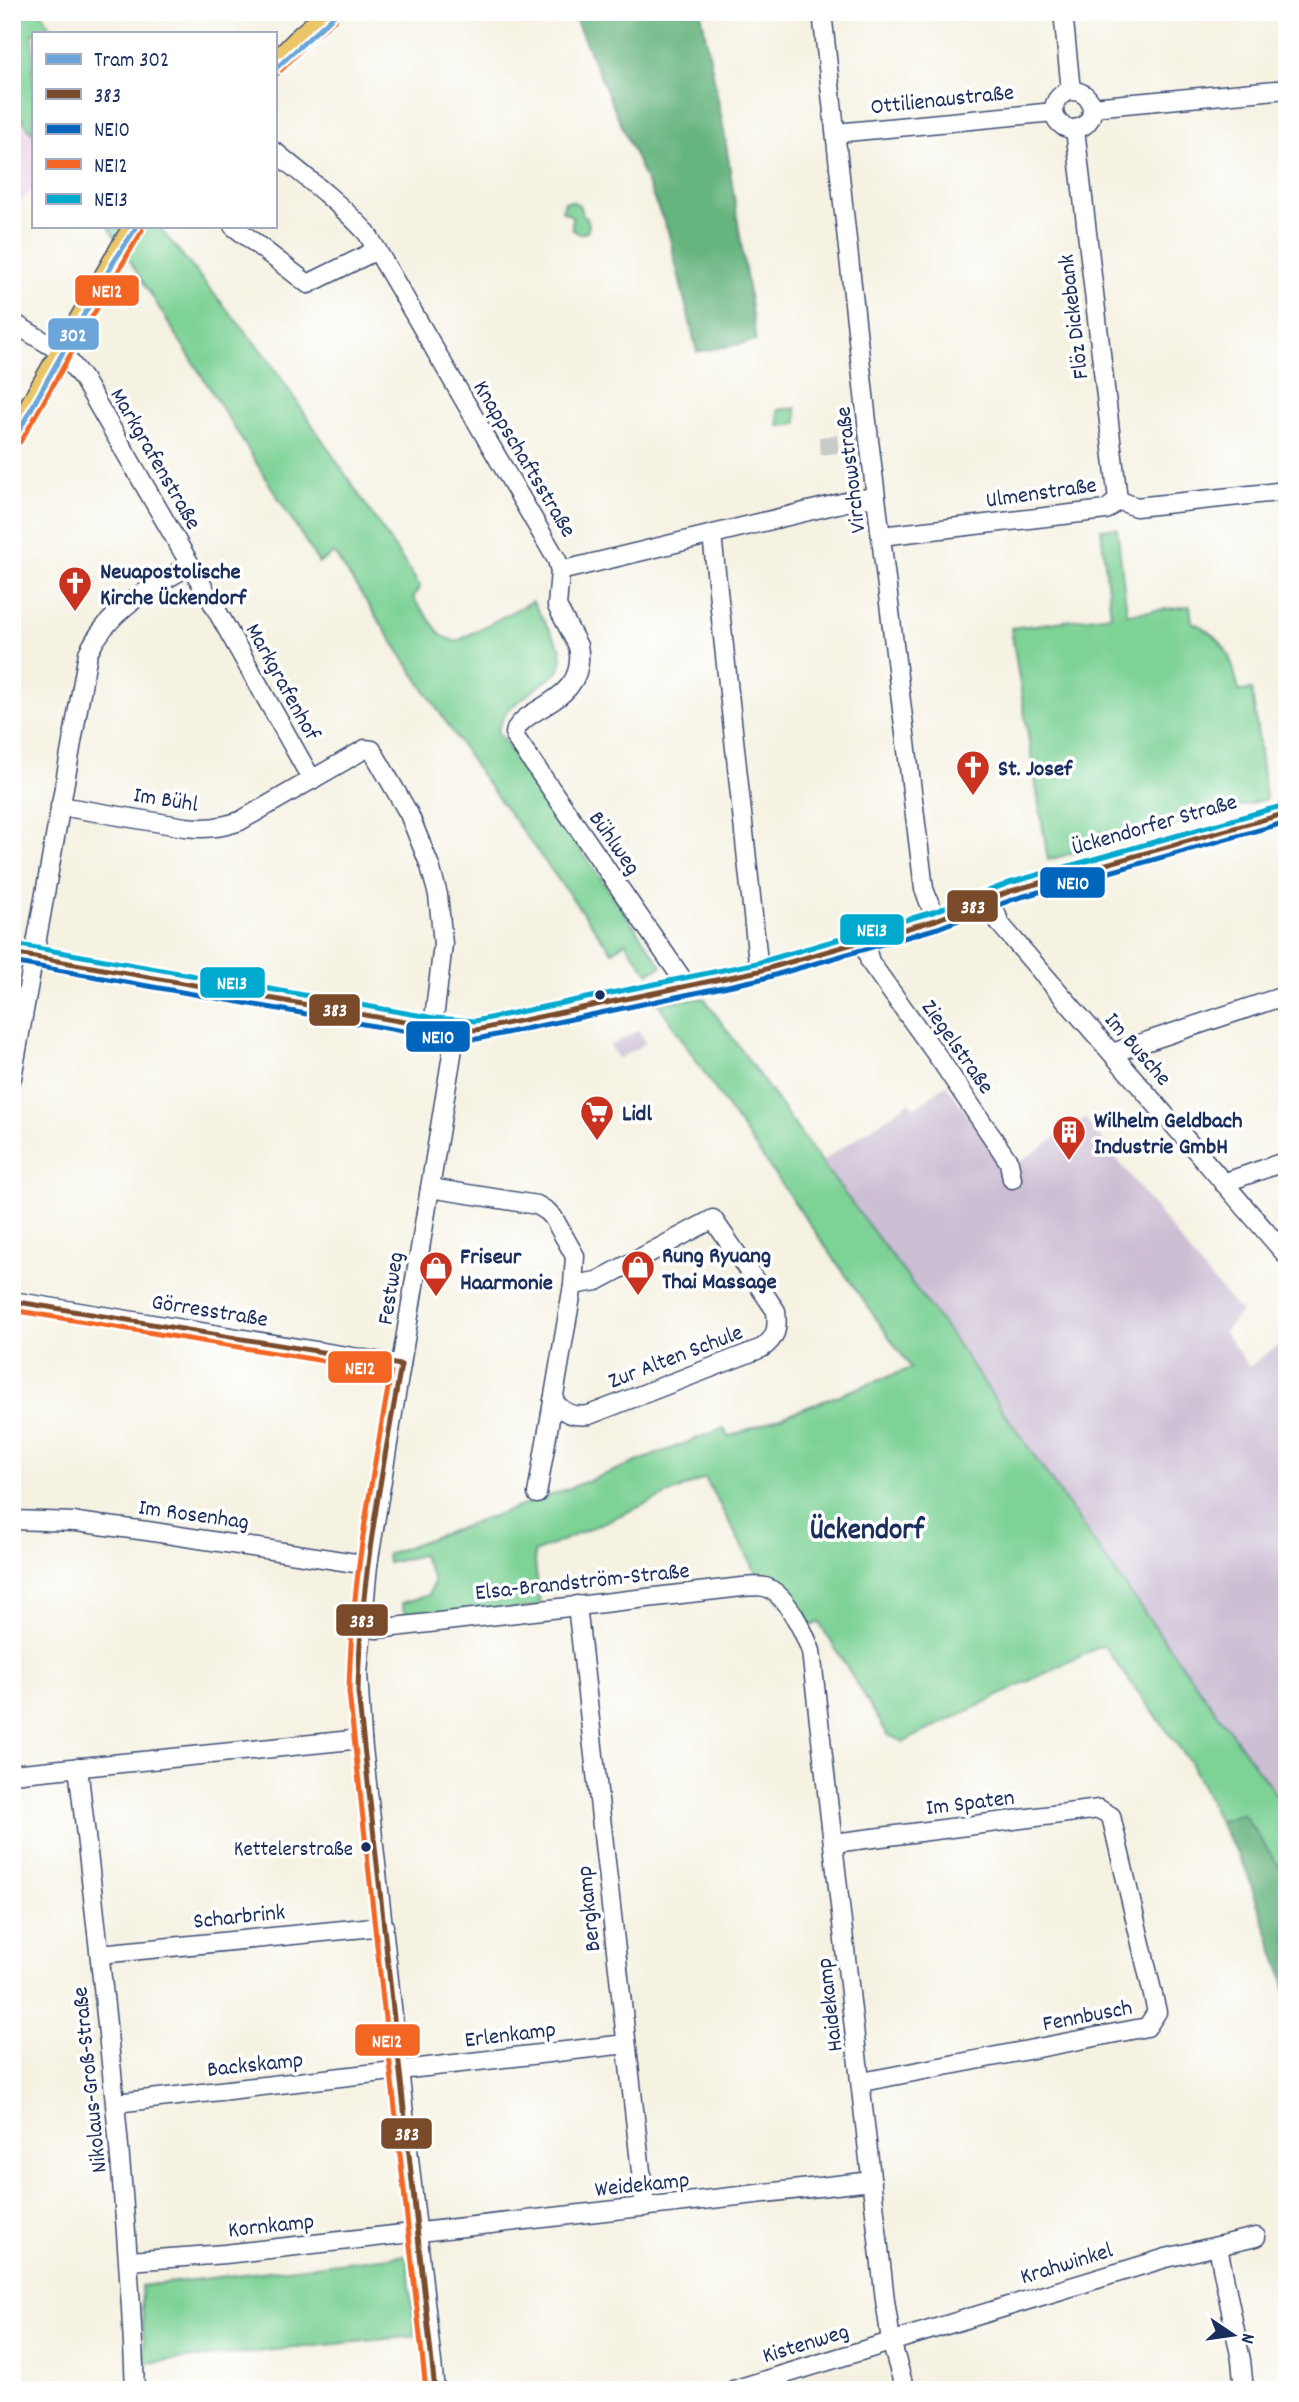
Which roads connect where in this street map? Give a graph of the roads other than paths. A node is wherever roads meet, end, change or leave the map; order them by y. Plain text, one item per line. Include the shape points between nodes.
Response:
1 (330, 12) edge
2 (822, 12) edge
3 (1062, 12) edge
4 (276, 63) edge
5 (1287, 89) edge
6 (1071, 91) junction
7 (1092, 107) junction
8 (1054, 112) junction
9 (1075, 129) junction
10 (836, 133) junction
11 (276, 153) edge
12 (133, 228) edge
13 (236, 228) edge
14 (377, 250) junction
15 (12, 321) edge
16 (61, 351) junction
17 (12, 438) edge
18 (1287, 492) edge
19 (876, 497) junction
20 (1118, 500) junction
21 (712, 535) junction
22 (881, 536) junction
23 (190, 565) junction
24 (560, 571) junction
25 (210, 601) joint
26 (312, 780) junction
27 (60, 806) junction
28 (1287, 813) edge
29 (990, 899) junction
30 (936, 919) junction
31 (864, 941) junction
32 (22, 955) edge
33 (760, 971) junction
34 (688, 987) junction
35 (1287, 995) edge
36 (433, 1027) junction
37 (456, 1030) junction
38 (1112, 1053) junction
39 (12, 1078) edge
40 (1287, 1161) edge
41 (1012, 1179) dead end
42 (1223, 1183) junction
43 (430, 1188) junction
44 (1287, 1256) edge
45 (573, 1285) junction
46 (12, 1301) edge
47 (401, 1365) junction
48 (553, 1400) junction
49 (537, 1494) dead end
50 (12, 1520) edge
51 (368, 1564) junction
52 (577, 1605) junction
53 (795, 1617) joint
54 (361, 1627) junction
55 (362, 1739) junction
56 (78, 1767) junction
57 (12, 1774) edge
58 (1111, 1816) joint
59 (834, 1843) junction
60 (384, 1926) junction
61 (100, 1954) junction
62 (626, 2044) junction
63 (400, 2071) junction
64 (862, 2082) junction
65 (116, 2103) junction
66 (872, 2181) junction
67 (645, 2207) junction
68 (418, 2232) junction
69 (1256, 2237) dead end
70 (1218, 2247) junction
71 (129, 2261) junction
72 (891, 2341) junction
73 (135, 2390) edge
74 (435, 2390) edge
75 (733, 2390) edge
76 (905, 2390) edge
77 (1244, 2390) edge

1 - 4 main road
2 - 10 street, Virchowstraße
3 - 6 street
5 - 7 street
6 - 7 street via 1087,97
6 - 8 street via 1060,96
7 - 9 street via 1086,124
8 - 9 street via 1063,127
8 - 10 street, Ottilienaustraße
9 - 20 street, Flöz Dickebank
10 - 19 street, Virchowstraße
11 - 14 street, Knappschaftsstraße via 350,215
12 - 16 main road
13 - 14 street via 308,284
14 - 24 street, Knappschaftsstraße
15 - 16 street
16 - 17 main road
16 - 23 street, Markgrafenstraße via 94,396
18 - 20 street, Ulmenstraße via 1136,507
19 - 21 street, Knappschaftsstraße
19 - 22 street, Virchowstraße
20 - 22 street, Ulmenstraße via 1106,510
21 - 24 street, Knappschaftsstraße
21 - 33 street
22 - 30 street, Virchowstraße via 924,889
23 - 25 street, Markgrafenstraße
23 - 27 street via 137,596 94,640 86,659
24 - 34 street, Bühlweg via 557,606 578,646 576,674 556,700 520,722 514,732
25 - 26 street, Markgrafenhof
26 - 27 street, Im Bühl via 261,810 223,827 204,829
26 - 36 street via 368,748 406,810 430,866 440,907 443,944
27 - 32 street
28 - 29 main road, Ückendorfer Straße
29 - 30 main road, Ückendorfer Straße
29 - 38 street, Im Busche via 1000,924
30 - 31 main road, Ückendorfer Straße
31 - 33 main road, Ückendorfer Straße
31 - 41 street, Ziegelstraße via 870,962 1009,1162
32 - 36 main road, Ückendorfer Straße
32 - 39 street
33 - 34 main road, Ückendorfer Straße
34 - 37 main road, Ückendorfer Straße via 496,1027
35 - 38 street
36 - 37 main road, Ückendorfer Straße
37 - 43 street, Festweg
38 - 42 street, Im Busche
40 - 42 street
42 - 44 street, Im Busche
43 - 45 street via 537,1205 547,1211 575,1256
43 - 47 street, Festweg
45 - 48 street
45 - 48 street, Zur Alten Schule via 597,1281 713,1219 776,1311 778,1327 772,1341 762,1348 589,1415 568,1414
46 - 47 street, Görresstraße
47 - 51 street, Festweg
48 - 49 street
50 - 51 street, Im Rosenhag via 76,1522
51 - 54 street, Festweg
52 - 53 street, Elsa-Brandström-Straße via 765,1587
52 - 54 street, Elsa-Brandström-Straße via 377,1629
52 - 62 street, Bergkamp
53 - 59 street, Haidekamp via 811,1651
54 - 55 street, Festweg via 358,1692
55 - 56 street
55 - 60 street, Festweg
56 - 57 street
56 - 61 street, Nikolaus-Groß-Straße
58 - 59 street, Im Spaten via 1098,1809
58 - 64 street, Fennbusch via 1157,2012 1147,2027
59 - 64 street, Haidekamp
60 - 61 street, Scharbrink
60 - 63 street, Festweg
61 - 65 street, Nikolaus-Groß-Straße
62 - 63 street, Erlenkamp
62 - 67 street, Bergkamp
63 - 65 street, Backskamp
63 - 68 street, Festweg
64 - 66 street, Haidekamp
65 - 71 street, Nikolaus-Groß-Straße
66 - 67 street, Weidekamp
66 - 72 street, Haidekamp
67 - 68 street, Weidekamp
68 - 71 street, Kornkamp via 225,2255
68 - 74 street, Festweg
69 - 70 street, Krahwinkel
70 - 72 street, Krahwinkel via 1166,2258
70 - 77 street
71 - 73 street, Nikolaus-Groß-Straße
72 - 75 street, Kistenweg
72 - 76 street, Haidekamp

